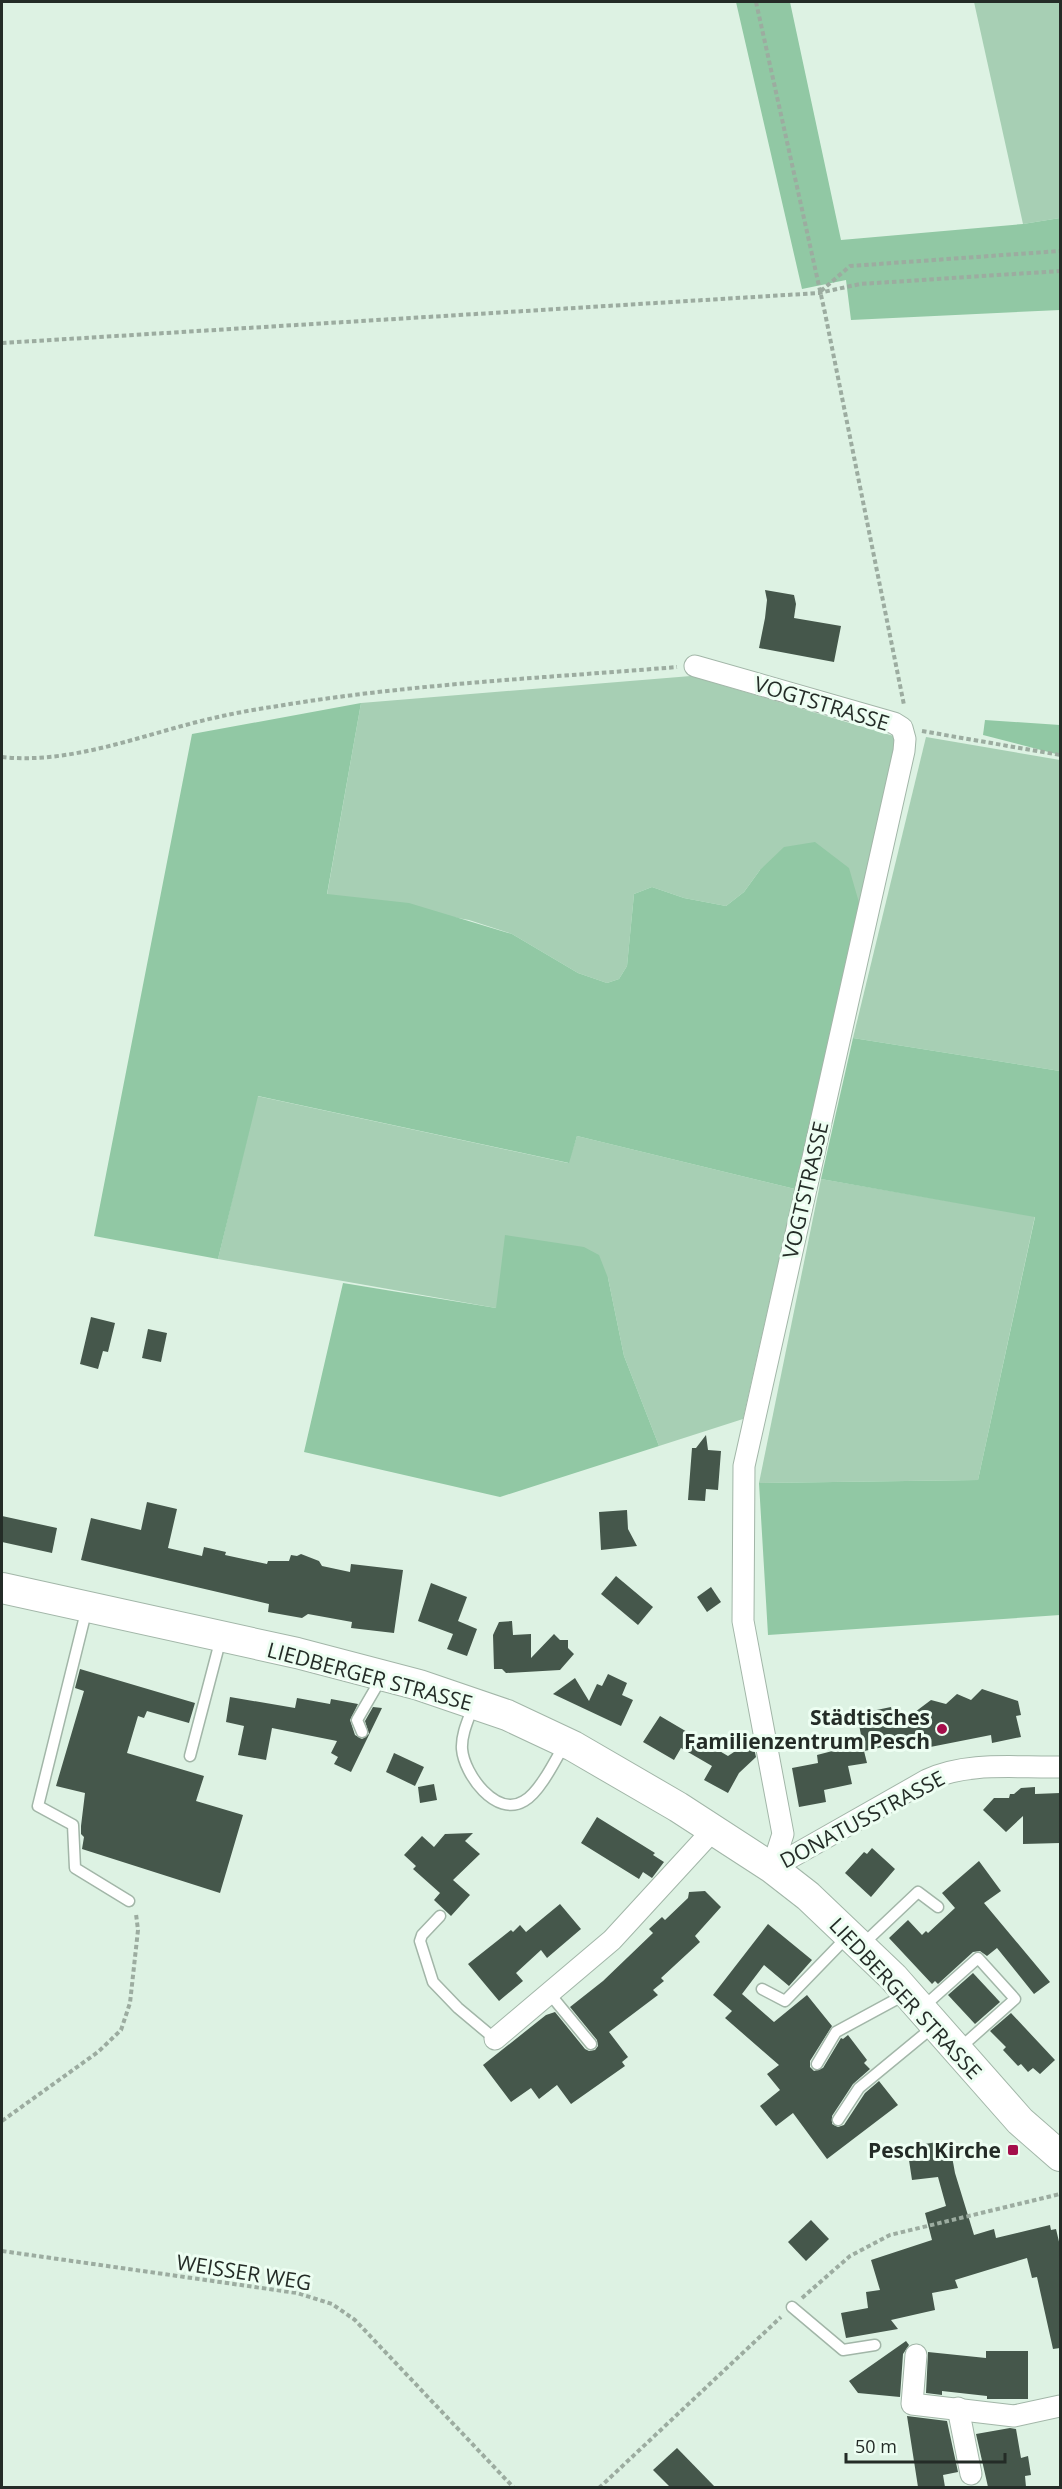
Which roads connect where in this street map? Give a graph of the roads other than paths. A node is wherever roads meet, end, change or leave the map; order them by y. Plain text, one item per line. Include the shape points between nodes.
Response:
1 (695, 666) road end
2 (2, 1588) edge
3 (87, 1607) junction
4 (222, 1637) junction
5 (383, 1676) junction
6 (475, 1703) junction
7 (362, 1732) dead end
8 (566, 1743) junction
9 (190, 1756) dead end
10 (1060, 1767) edge
11 (713, 1830) junction
12 (772, 1868) junction
13 (129, 1901) road end
14 (938, 1907) dead end
15 (440, 1916) dead end
16 (856, 1940) junction
17 (762, 1989) dead end
18 (549, 1993) junction
19 (921, 2009) junction
20 (495, 2038) joint
21 (591, 2044) dead end
22 (957, 2051) junction
23 (817, 2064) dead end
24 (838, 2120) dead end
25 (1060, 2156) edge
26 (792, 2307) road end
27 (875, 2345) dead end
28 (916, 2355) dead end
29 (1060, 2406) edge
30 (958, 2408) junction
31 (971, 2474) dead end

1 - 12 street, VOGTSTRASSE via 887,721 902,728 905,739 744,1466 743,1621 783,1834
2 - 3 main road, LIEDBERGER STRASSE
3 - 4 main road, LIEDBERGER STRASSE
3 - 13 lane via 38,1806 73,1825 75,1868
4 - 5 main road, LIEDBERGER STRASSE
4 - 9 lane
5 - 6 main road, LIEDBERGER STRASSE
5 - 7 lane via 357,1720
6 - 8 main road, LIEDBERGER STRASSE
6 - 8 lane via 462,1749 466,1765 480,1788 499,1802 513,1806 526,1800
8 - 11 main road, LIEDBERGER STRASSE
10 - 12 street, DONATUSSTRASSE via 980,1768 927,1780
11 - 12 main road, LIEDBERGER STRASSE
11 - 18 street via 625,1928
12 - 16 main road, LIEDBERGER STRASSE
14 - 16 lane via 918,1893
15 - 20 lane via 420,1941 433,1982
16 - 17 lane via 785,2001
16 - 19 main road, LIEDBERGER STRASSE
18 - 20 street
18 - 21 lane
19 - 22 main road, LIEDBERGER STRASSE
19 - 22 lane via 978,1958 1015,1999
19 - 23 lane via 836,2032
19 - 24 lane
22 - 25 main road, LIEDBERGER STRASSE via 1020,2121
26 - 27 lane via 843,2350
28 - 30 street via 912,2404
29 - 30 street via 1014,2416
30 - 31 street

